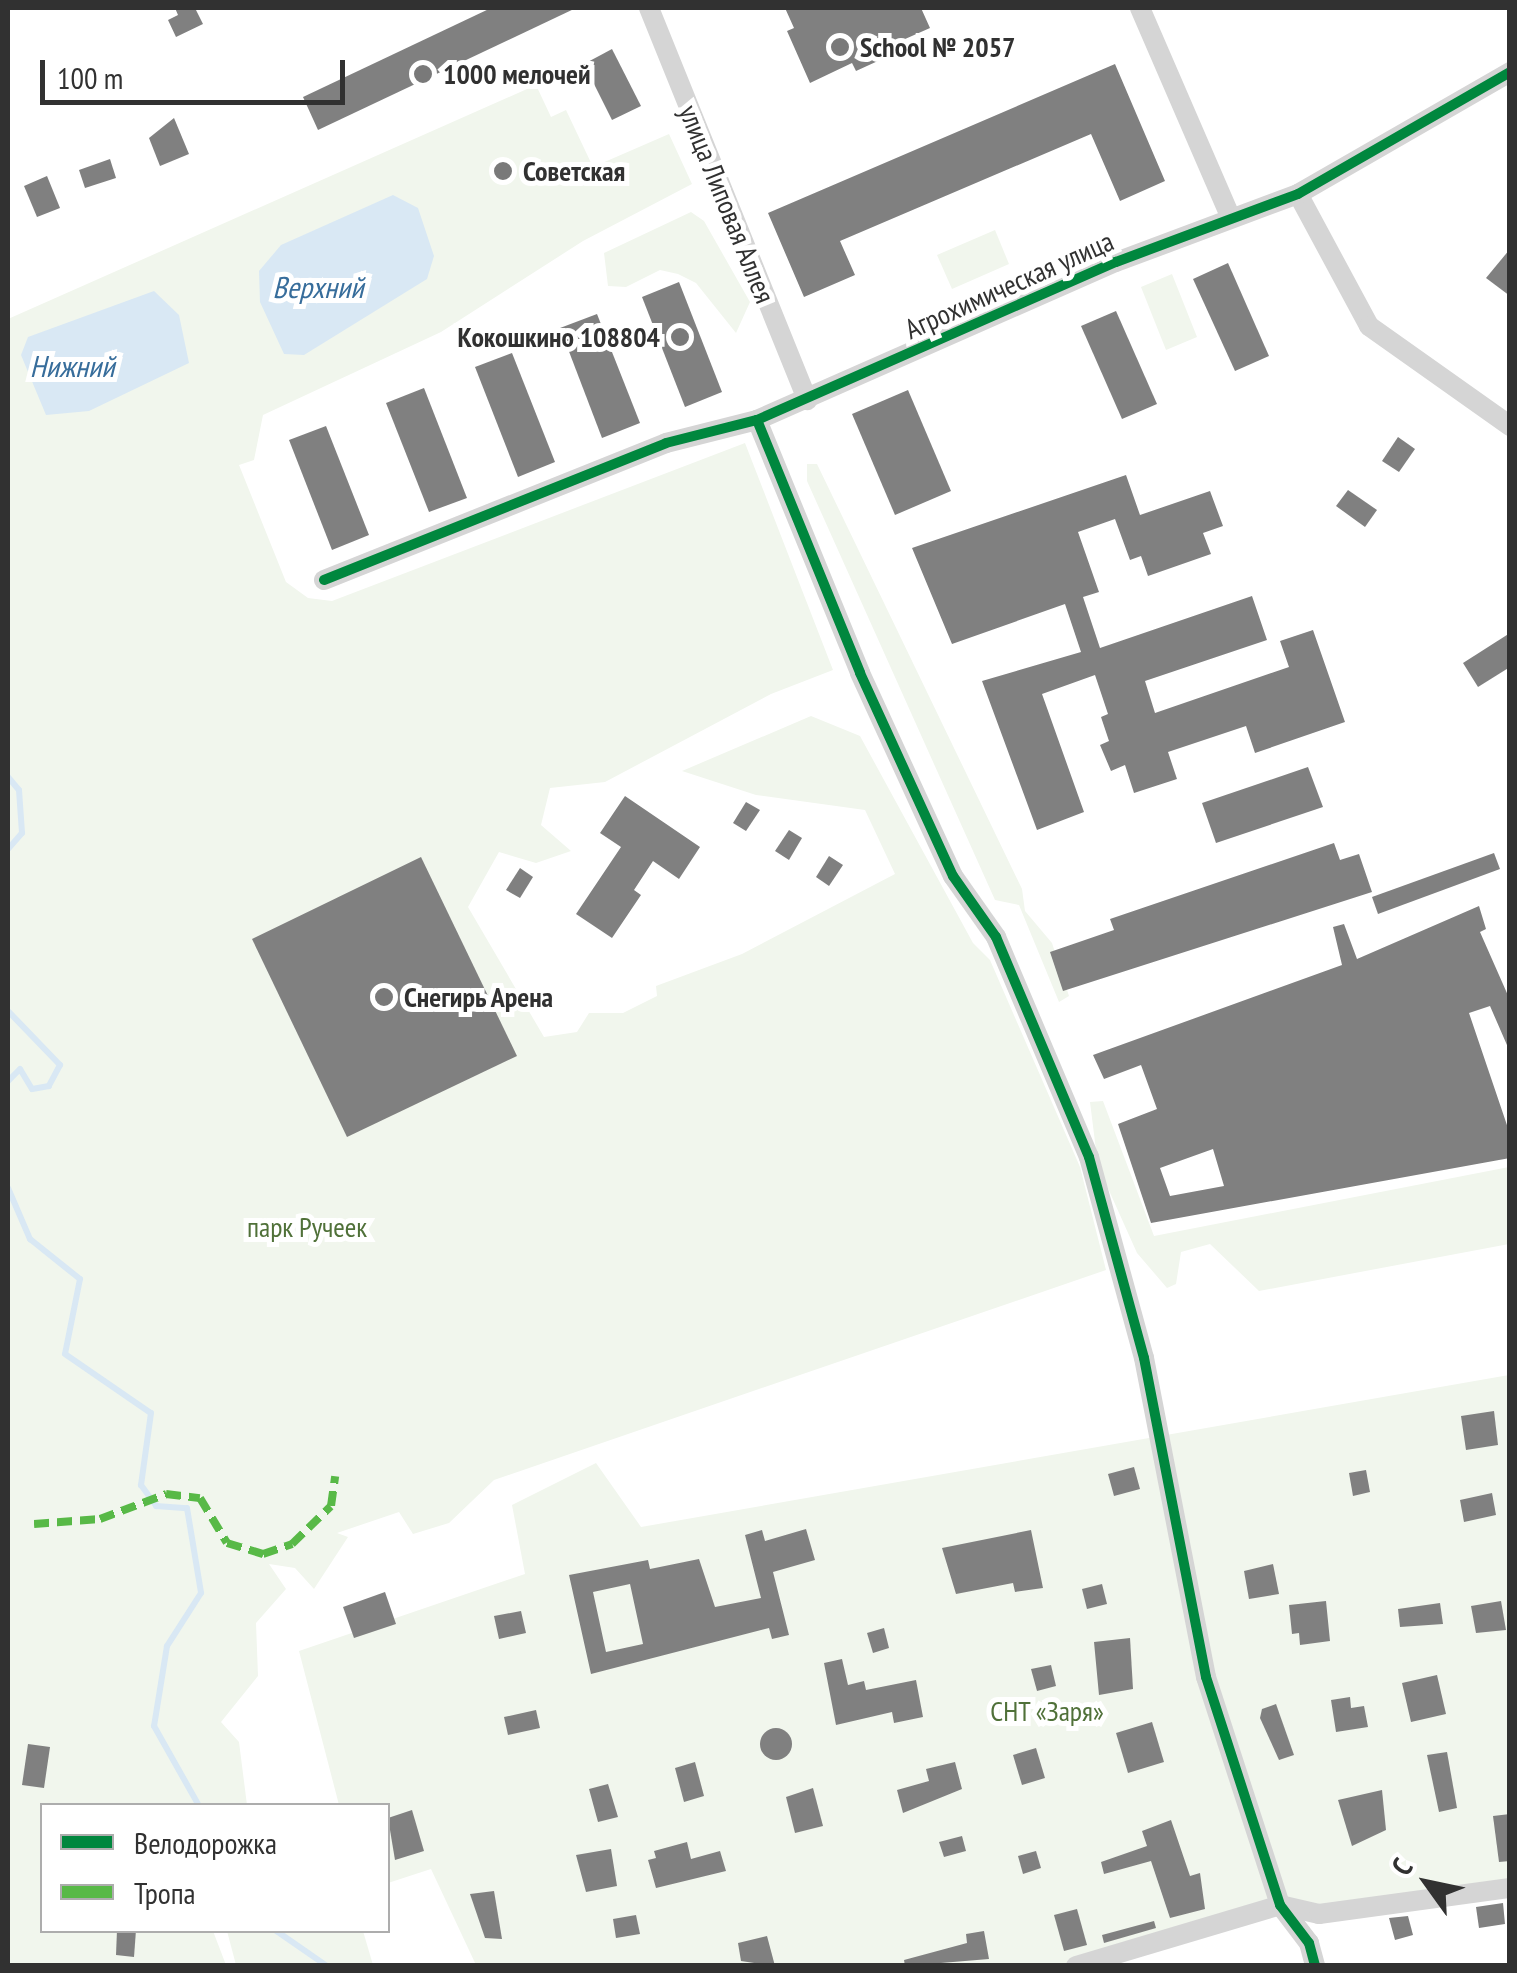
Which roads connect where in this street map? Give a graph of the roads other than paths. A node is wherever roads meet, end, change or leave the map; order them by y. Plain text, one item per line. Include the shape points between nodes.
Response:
1 (649, 8) edge
2 (1140, 8) edge
3 (1510, 72) edge
4 (1298, 194) junction
5 (1230, 216) junction
6 (807, 400) junction
7 (757, 420) junction
8 (1510, 426) edge
9 (324, 580) dead end
10 (1510, 1888) edge
11 (1280, 1905) junction
12 (1076, 1966) edge
13 (1316, 1966) edge

1 - 6 street, улица Липовая Аллея
2 - 5 street
3 - 4 street, Агрохимическая улица
4 - 5 street, Агрохимическая улица
4 - 8 street via 1370,326
5 - 6 street, Агрохимическая улица
6 - 7 street, Агрохимическая улица
7 - 9 street, Агрохимическая улица via 666,442
7 - 11 street via 952,876 996,937 1089,1157 1144,1358 1206,1677
10 - 11 street via 1319,1914
11 - 12 street
11 - 13 street via 1309,1943

